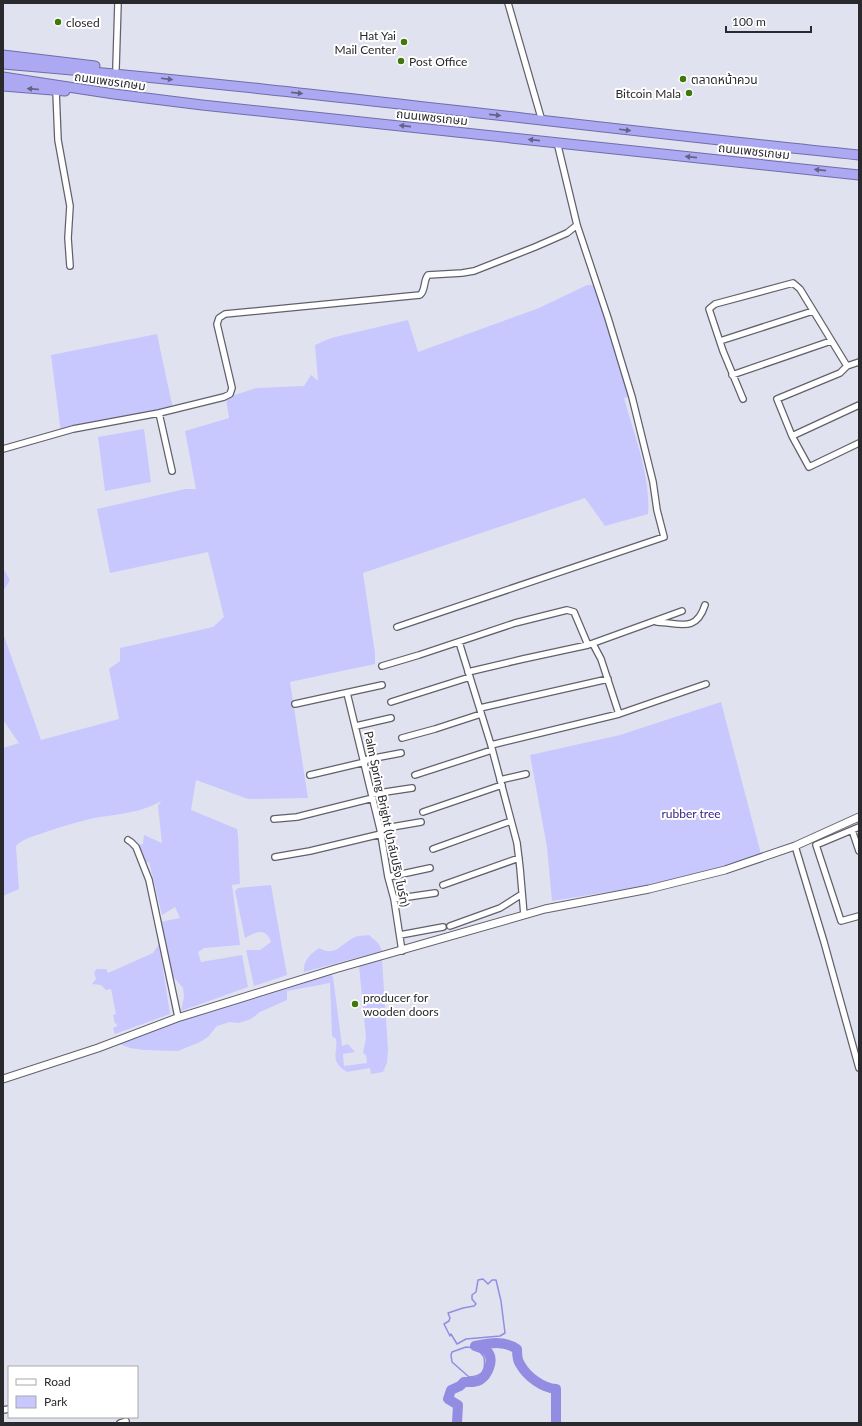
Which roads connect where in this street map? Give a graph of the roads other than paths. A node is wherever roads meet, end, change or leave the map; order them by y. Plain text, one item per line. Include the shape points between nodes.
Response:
1 (118, 3) edge
2 (508, 3) edge
3 (3, 55) edge
4 (3, 64) edge
5 (116, 68) junction
6 (143, 76) junction
7 (3, 77) edge
8 (3, 86) edge
9 (56, 91) junction
10 (114, 94) junction
11 (542, 121) junction
12 (557, 142) junction
13 (859, 155) edge
14 (859, 174) edge
15 (577, 225) junction
16 (70, 266) dead end
17 (813, 311) junction
18 (720, 340) junction
19 (831, 341) junction
20 (859, 362) edge
21 (847, 366) junction
22 (732, 375) junction
23 (743, 399) dead end
24 (859, 405) edge
25 (159, 413) junction
26 (792, 436) junction
27 (859, 443) edge
28 (3, 449) edge
29 (172, 471) dead end
30 (705, 605) dead end
31 (682, 612) dead end
32 (652, 622) junction
33 (397, 627) dead end
34 (459, 642) junction
35 (590, 645) junction
36 (382, 666) dead end
37 (469, 674) junction
38 (608, 679) junction
39 (706, 684) dead end
40 (382, 685) dead end
41 (347, 693) junction
42 (391, 702) dead end
43 (295, 704) dead end
44 (480, 711) junction
45 (619, 714) junction
46 (391, 718) dead end
47 (356, 726) junction
48 (402, 738) dead end
49 (492, 747) junction
50 (401, 753) dead end
51 (364, 761) junction
52 (526, 774) dead end
53 (310, 775) dead end
54 (415, 775) dead end
55 (501, 783) junction
56 (412, 788) dead end
57 (373, 796) junction
58 (423, 812) dead end
59 (859, 817) edge
60 (274, 819) dead end
61 (511, 821) junction
62 (421, 822) dead end
63 (859, 827) edge
64 (852, 830) junction
65 (380, 832) junction
66 (128, 840) dead end
67 (795, 846) junction
68 (433, 849) dead end
69 (859, 851) edge
70 (276, 857) dead end
71 (519, 858) junction
72 (430, 868) dead end
73 (388, 876) junction
74 (443, 885) dead end
75 (435, 892) dead end
76 (522, 894) junction
77 (394, 899) junction
78 (524, 915) junction
79 (859, 916) edge
80 (450, 926) dead end
81 (443, 928) dead end
82 (400, 935) junction
83 (402, 951) junction
84 (178, 1017) junction
85 (859, 1068) edge
86 (3, 1079) edge
87 (126, 1421) dead end
88 (120, 1423) edge

1 - 5 street
2 - 11 street
3 - 5 highway
4 - 6 highway, ถนนเพชรเกษม
5 - 6 highway
6 -> 11 highway, ถนนเพชรเกษม
7 - 10 highway, ถนนเพชรเกษม
9 -> 8 highway
9 - 10 highway
9 - 16 street via 58,140 70,206
12 -> 10 highway, ถนนเพชรเกษม
11 -> 13 highway, ถนนเพชรเกษม
14 -> 12 highway, ถนนเพชรเกษม
12 - 15 street
15 - 25 street via 567,233 474,271 428,275 420,295 225,314 219,318 217,324 232,388 230,394
15 - 33 street via 632,397 664,537
17 - 18 street
17 - 18 street via 800,289 793,283 715,304 709,310
17 - 19 street
18 - 22 street
19 - 21 street
19 - 22 street
20 - 21 street
21 - 26 street via 840,373 777,399
22 - 23 street
24 - 26 street
25 - 28 street via 73,429
25 - 29 street
26 - 27 street via 809,467
30 - 32 street via 702,615 694,622
31 - 32 street
32 - 35 street
34 - 35 street via 515,623 569,610 574,612
34 - 36 street
34 - 37 street
35 - 37 street via 523,659
35 - 38 street via 601,659
37 - 42 street
37 - 44 street
38 - 44 street
38 - 45 street
39 - 45 street
40 - 41 street
41 - 43 street
41 - 47 street, Palm Spring Bright (ปาล์มปริง ไบร์ท)
44 - 48 street via 435,729
44 - 49 street
45 - 49 street
46 - 47 street
47 - 51 street, Palm Spring Bright (ปาล์มปริง ไบร์ท)
49 - 54 street
49 - 55 street
50 - 51 street
51 - 53 street
51 - 57 street, Palm Spring Bright (ปาล์มปริง ไบร์ท)
52 - 55 street
55 - 58 street
55 - 61 street
56 - 57 street
57 - 60 street via 298,817
57 - 65 street, Palm Spring Bright (ปาล์มปริง ไบร์ท)
59 - 67 street
61 - 68 street
61 - 71 street
62 - 65 street
63 - 64 street
64 - 69 street
64 - 79 street via 816,845 842,921
65 - 70 street via 310,851
65 - 73 street, Palm Spring Bright (ปาล์มปริง ไบร์ท)
66 - 84 street via 136,847 149,880
67 - 78 street via 725,870
67 - 85 street
71 - 74 street
71 - 76 street
72 - 73 street
73 - 77 street, Palm Spring Bright (ปาล์มปริง ไบร์ท)
75 - 77 street
76 - 78 street
76 - 80 street via 500,908
77 - 82 street, Palm Spring Bright (ปาล์มปริง ไบร์ท)
78 - 83 street
81 - 82 street
82 - 83 street, Palm Spring Bright (ปาล์มปริง ไบร์ท)
83 - 84 street
84 - 86 street via 98,1048
87 - 88 street

